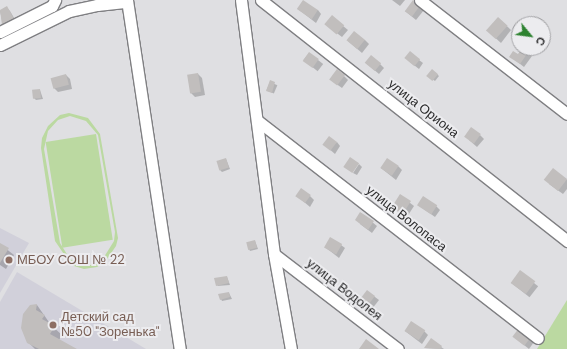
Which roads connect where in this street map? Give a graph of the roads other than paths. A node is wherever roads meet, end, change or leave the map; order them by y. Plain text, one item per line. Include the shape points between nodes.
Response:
1 (55, 0) edge
2 (241, 0) edge
3 (261, 0) edge
4 (420, 0) edge
5 (127, 1) edge
6 (0, 32) edge
7 (0, 45) edge
8 (567, 114) edge
9 (258, 120) junction
10 (567, 241) edge
11 (274, 254) junction
12 (538, 338) dead end
13 (180, 349) edge
14 (291, 349) edge
15 (398, 349) edge

1 - 6 street via 52,6
2 - 9 street
3 - 10 street, улица Ориона
4 - 8 street
5 - 7 street via 97,4 69,11
5 - 13 street
9 - 11 street
9 - 12 street, улица Волопаса
11 - 14 street
11 - 15 street, улица Водолея

